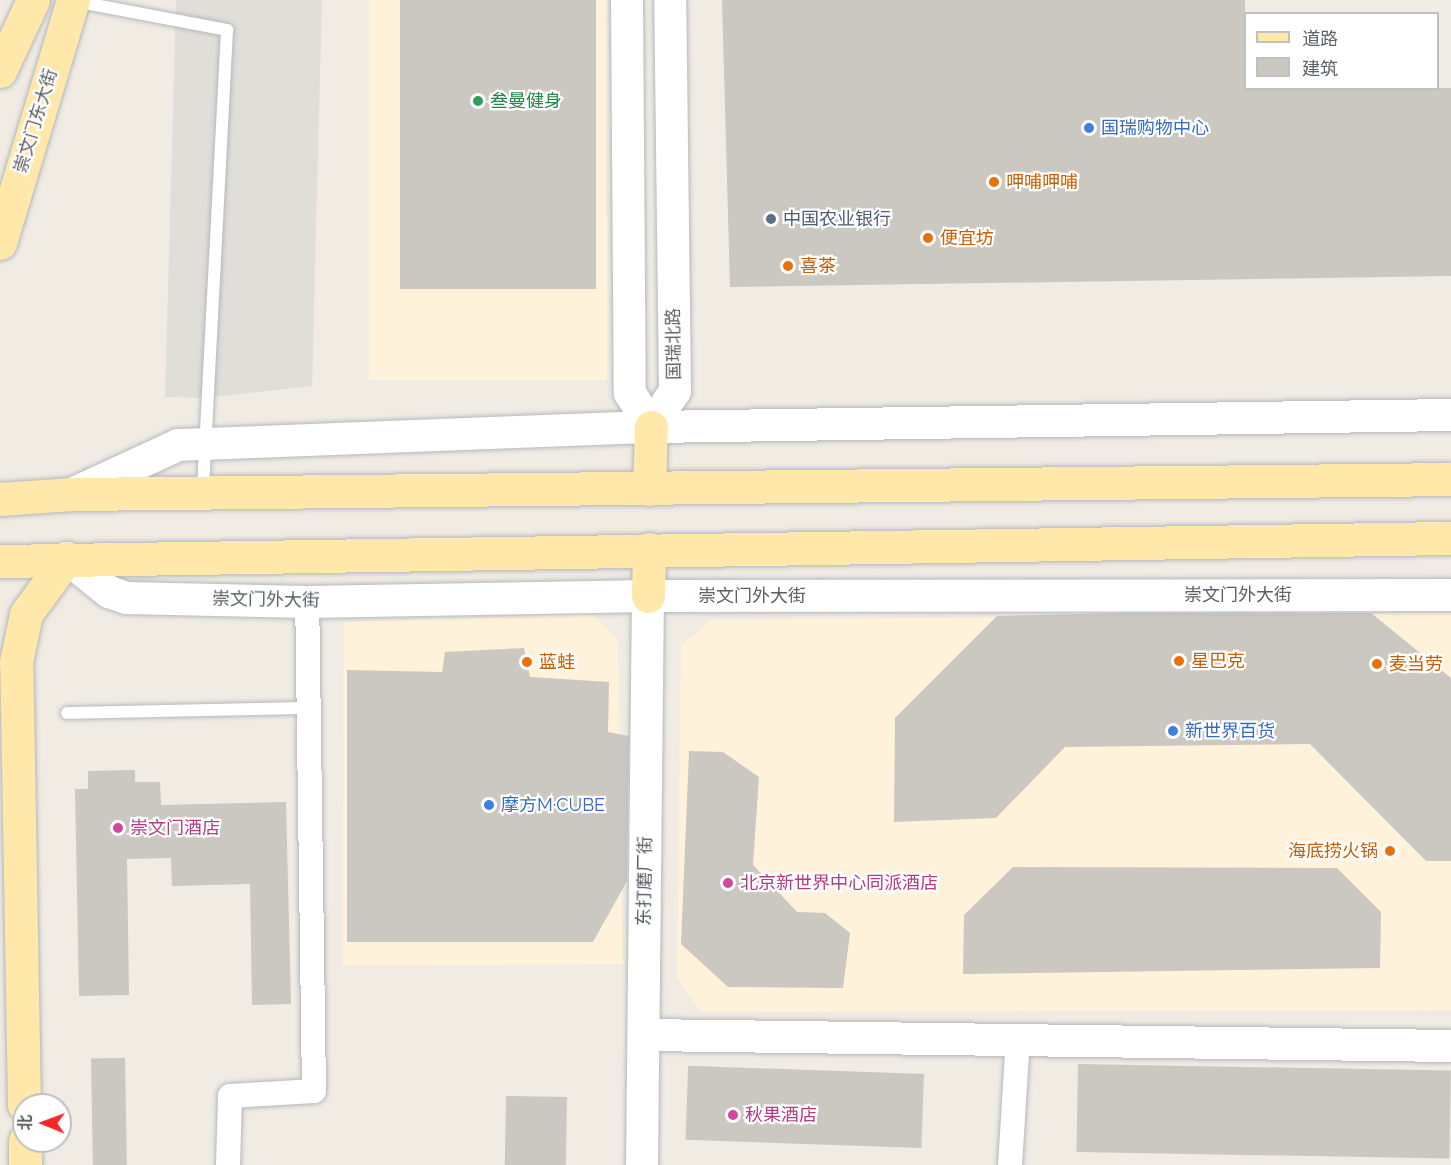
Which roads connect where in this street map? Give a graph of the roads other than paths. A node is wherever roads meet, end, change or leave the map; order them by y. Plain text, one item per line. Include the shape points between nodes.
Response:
1 (33, 0) edge
2 (73, 0) edge
3 (627, 0) edge
4 (670, 0) edge
5 (0, 71) edge
6 (0, 243) edge
7 (1451, 415) edge
8 (651, 427) junction
9 (203, 444) junction
10 (1451, 479) edge
11 (649, 489) junction
12 (72, 494) junction
13 (202, 495) junction
14 (0, 500) edge
15 (1451, 538) edge
16 (649, 549) junction
17 (67, 558) junction
18 (3, 566) edge
19 (1451, 595) edge
20 (648, 596) junction
21 (307, 602) junction
22 (309, 708) junction
23 (67, 713) dead end
24 (644, 1035) junction
25 (1018, 1037) junction
26 (1451, 1046) edge
27 (24, 1093) edge
28 (228, 1165) edge
29 (642, 1165) edge
30 (1010, 1165) edge

1 - 5 main road
2 - 6 main road, 崇文门东大街
2 - 9 lane via 227,30
3 - 8 street via 630,393
4 - 8 street, 国瑞北路 via 675,392
7 - 8 street
8 - 9 street
8 - 11 main road
9 - 12 street via 161,450
9 - 13 lane
10 - 11 main road
11 - 13 main road
12 - 13 main road
12 - 14 main road
15 - 16 main road
16 - 17 main road
16 - 20 main road
17 - 18 main road
17 - 21 street, 崇文门外大街 via 109,592 126,598
17 - 27 main road via 26,614 16,662
19 - 20 street, 崇文门外大街
20 - 21 street, 崇文门外大街
20 - 24 street, 东打磨厂街
21 - 22 street
22 - 23 lane
22 - 28 street via 314,1091 230,1096
24 - 25 street
24 - 29 street, 东打磨厂街
25 - 26 street
25 - 30 street

